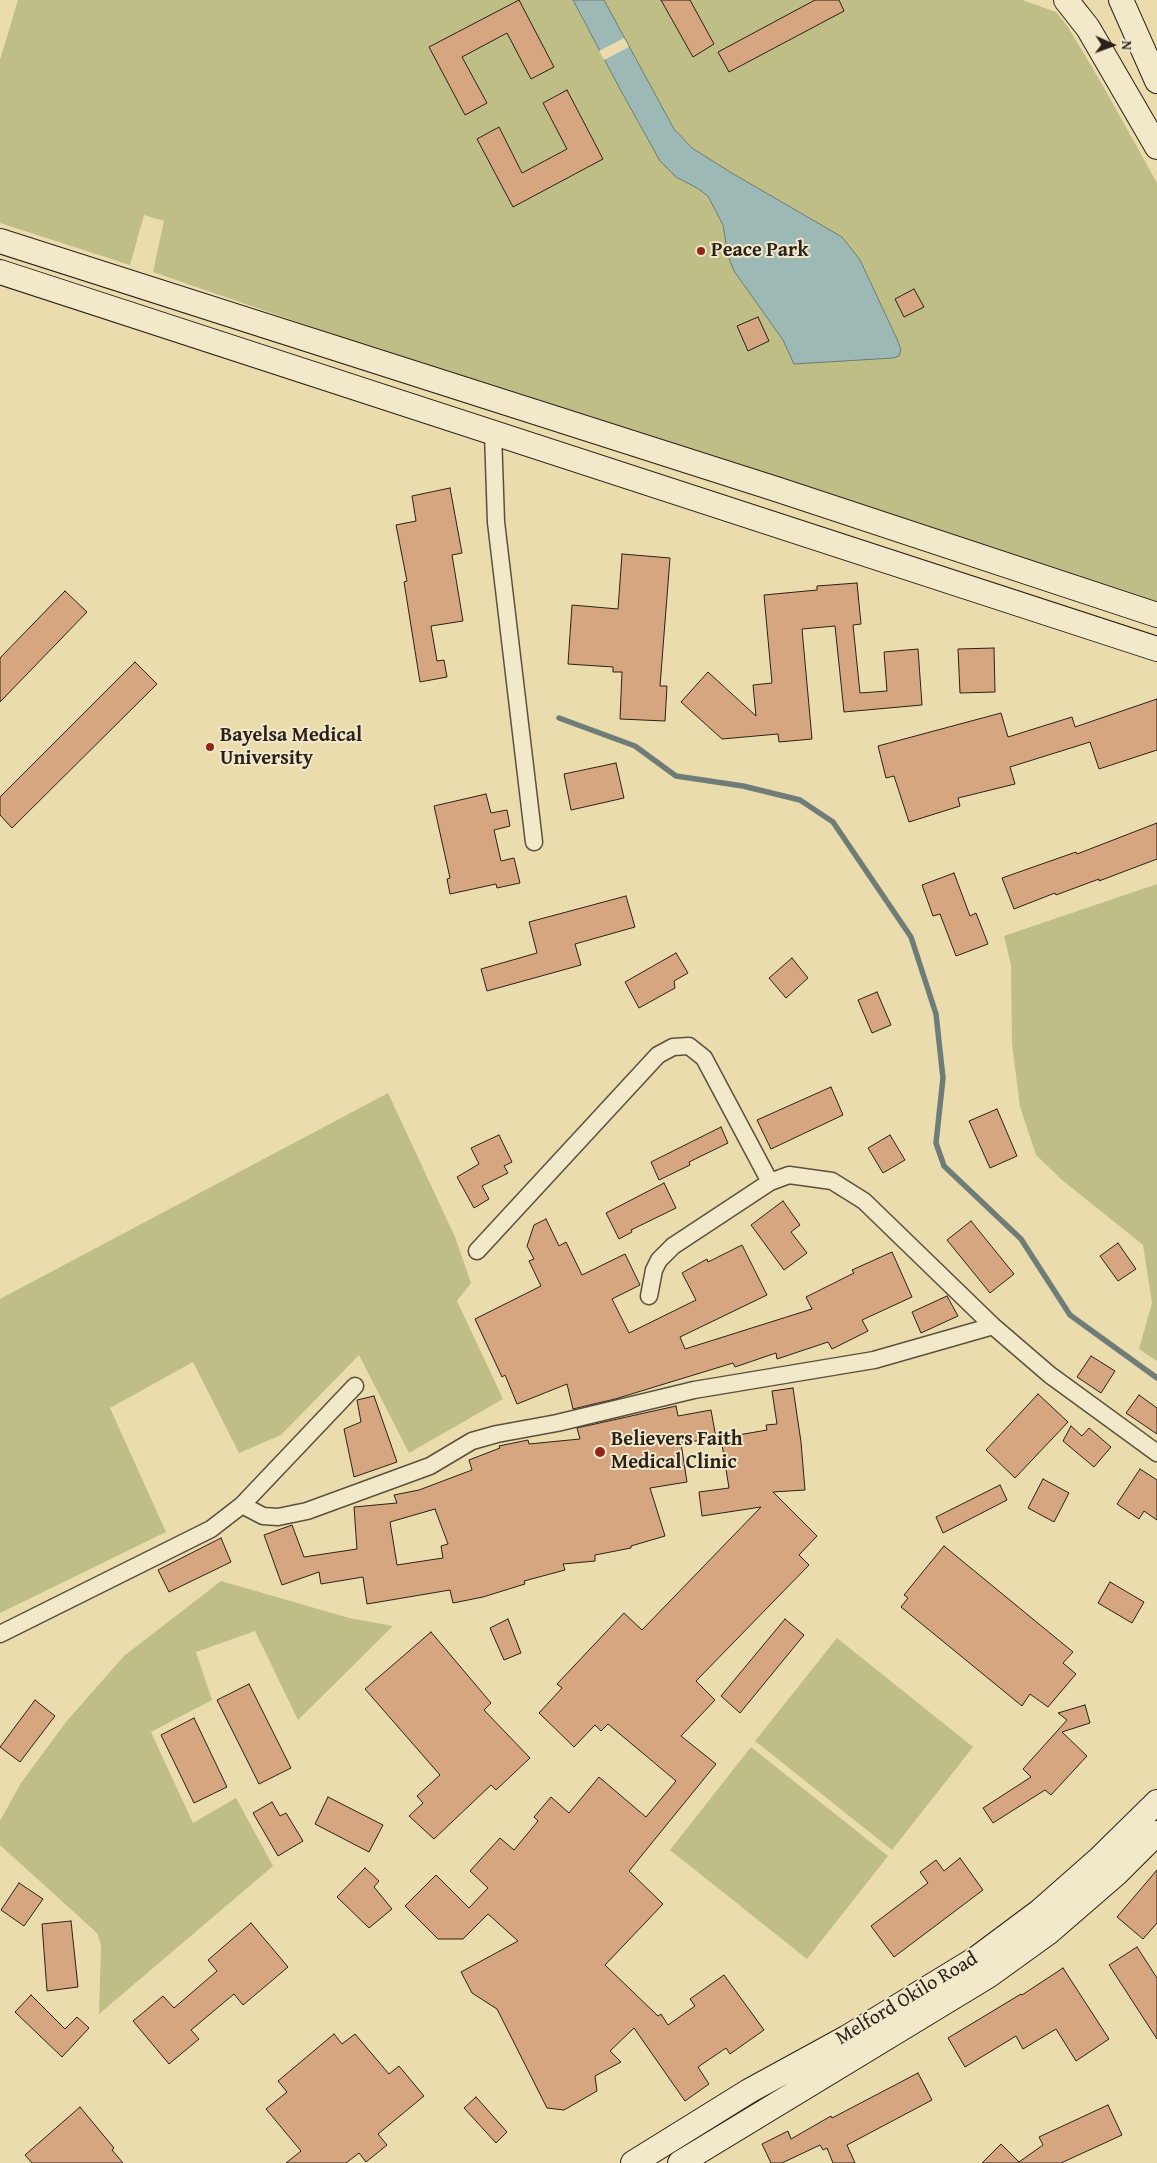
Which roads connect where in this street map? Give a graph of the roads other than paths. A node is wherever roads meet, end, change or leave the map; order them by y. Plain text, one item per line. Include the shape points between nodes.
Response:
1 (1066, 0) edge
2 (1120, 0) edge
3 (1157, 81) edge
4 (1157, 147) edge
5 (0, 241) edge
6 (0, 272) edge
7 (493, 433) junction
8 (1157, 615) edge
9 (1157, 649) edge
10 (534, 842) dead end
11 (770, 1182) junction
12 (477, 1251) dead end
13 (649, 1296) dead end
14 (993, 1326) junction
15 (355, 1386) dead end
16 (1157, 1453) edge
17 (242, 1505) junction
18 (0, 1634) edge
19 (1157, 1802) edge
20 (1157, 1833) edge
21 (633, 2163) edge
22 (680, 2163) edge

1 - 4 main road via 1088,28
2 - 3 main road
5 - 8 main road via 779,490
6 - 7 main road
7 - 9 main road
7 - 10 street via 496,522
11 - 12 street via 704,1058 689,1046 673,1047 658,1056
11 - 13 street via 673,1246 654,1270
11 - 14 street via 789,1175 815,1177 832,1181 864,1201
14 - 16 street via 1050,1376
14 - 17 street via 874,1360 694,1390 497,1434 472,1441 430,1466 307,1511 278,1517 263,1516
15 - 17 street
17 - 18 street via 211,1529
19 - 21 main road, Melford Okilo Road via 1040,1911 977,1958
20 - 22 main road, Melford Okilo Road via 1116,1874 1048,1932 988,1976

